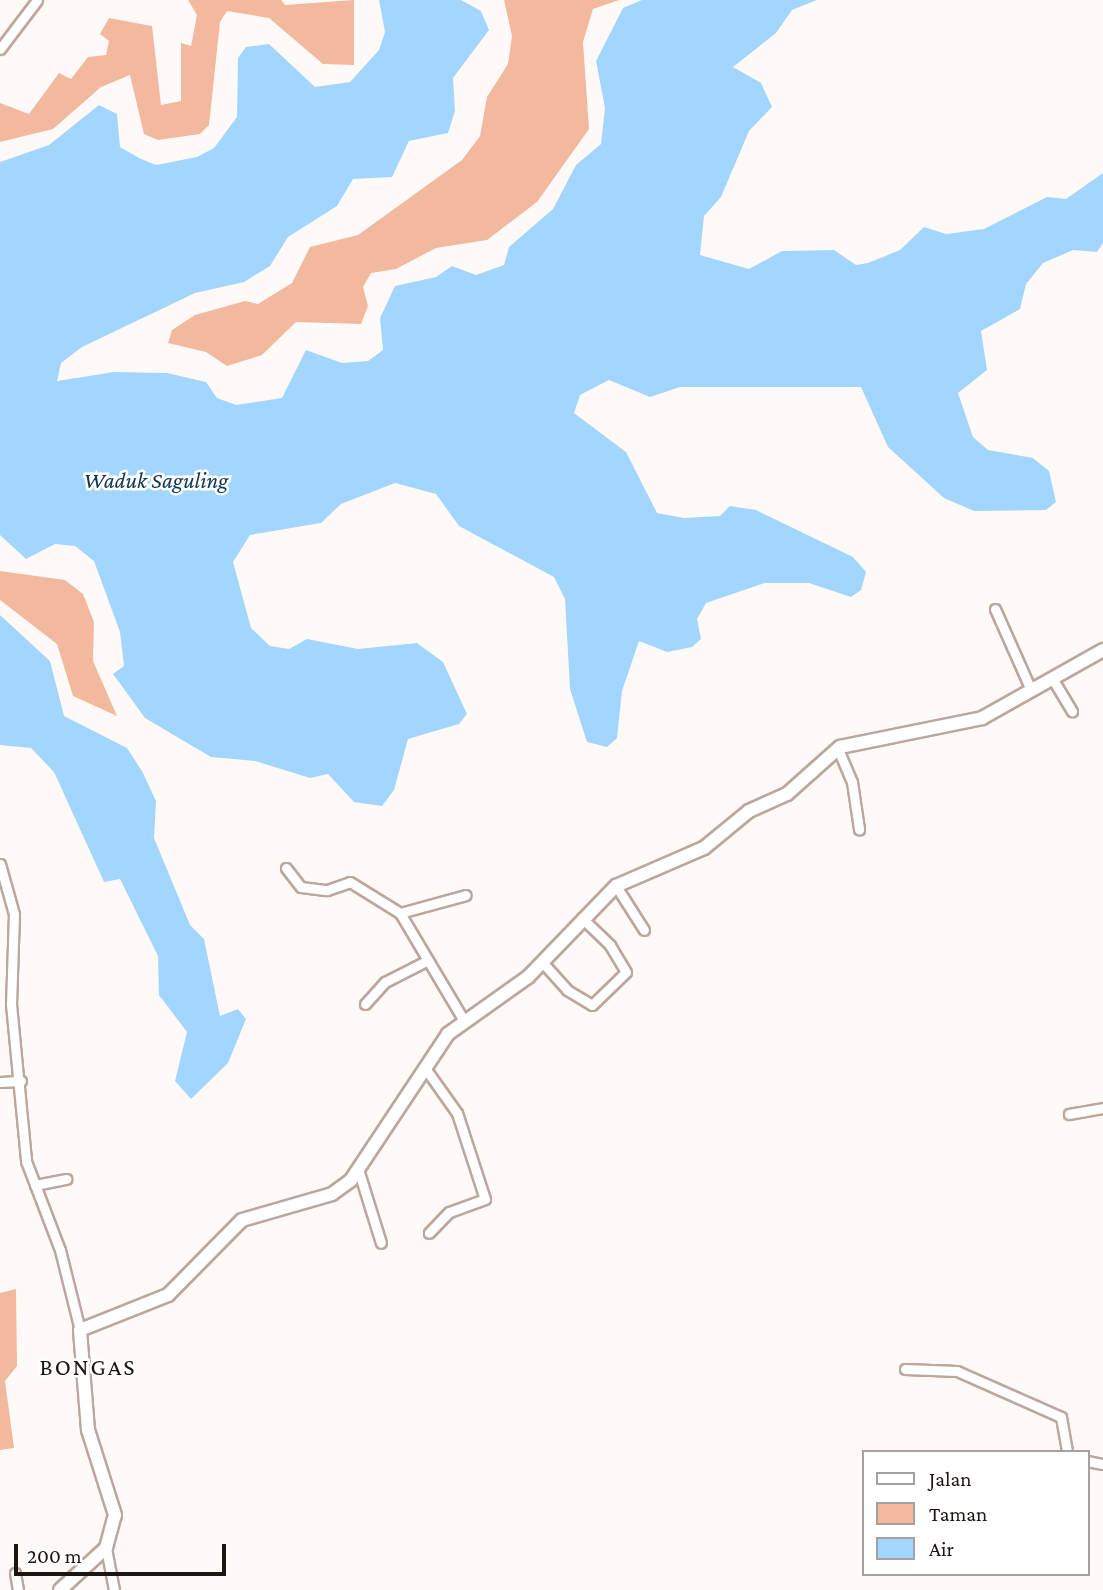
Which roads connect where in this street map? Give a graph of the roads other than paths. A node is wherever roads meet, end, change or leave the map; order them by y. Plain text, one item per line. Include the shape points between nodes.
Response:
1 (37, 0) edge
2 (0, 49) edge
3 (995, 609) dead end
4 (1103, 650) edge
5 (1052, 678) junction
6 (1031, 690) junction
7 (1072, 710) dead end
8 (838, 749) junction
9 (859, 829) dead end
10 (0, 864) edge
11 (286, 868) dead end
12 (616, 886) junction
13 (467, 895) dead end
14 (400, 913) junction
15 (582, 918) junction
16 (644, 930) dead end
17 (428, 960) junction
18 (542, 963) junction
19 (365, 1004) dead end
20 (464, 1021) junction
21 (425, 1068) junction
22 (21, 1081) junction
23 (0, 1082) edge
24 (1103, 1108) edge
25 (1069, 1114) dead end
26 (359, 1172) junction
27 (66, 1179) dead end
28 (35, 1185) junction
29 (429, 1233) dead end
30 (381, 1243) dead end
31 (80, 1330) junction
32 (905, 1369) dead end
33 (1066, 1450) edge
34 (106, 1548) junction
35 (15, 1573) dead end
36 (18, 1590) edge
37 (60, 1590) edge
38 (114, 1590) edge

1 - 2 street
3 - 6 street
4 - 5 main road
5 - 6 main road
5 - 7 street
6 - 8 main road via 982,718
8 - 9 street via 852,782
8 - 12 main road via 787,794 749,811 704,848
10 - 22 street via 14,914 11,1004
11 - 14 street via 301,887 327,890 350,882
12 - 15 main road
12 - 16 street
13 - 14 street
14 - 17 street
15 - 18 main road
15 - 18 street via 610,945 626,972 592,1005
17 - 19 street via 385,982
17 - 20 street
18 - 20 main road
20 - 21 main road
21 - 26 main road
21 - 29 street via 457,1114 485,1199 449,1212
22 - 23 street
22 - 28 street via 26,1161
24 - 25 street
26 - 30 street
26 - 31 main road via 332,1194 242,1220 168,1295
27 - 28 street
28 - 31 street
31 - 34 main road via 88,1430 115,1506
32 - 33 street via 957,1371 1061,1418
34 - 37 main road
34 - 38 street
35 - 36 street

